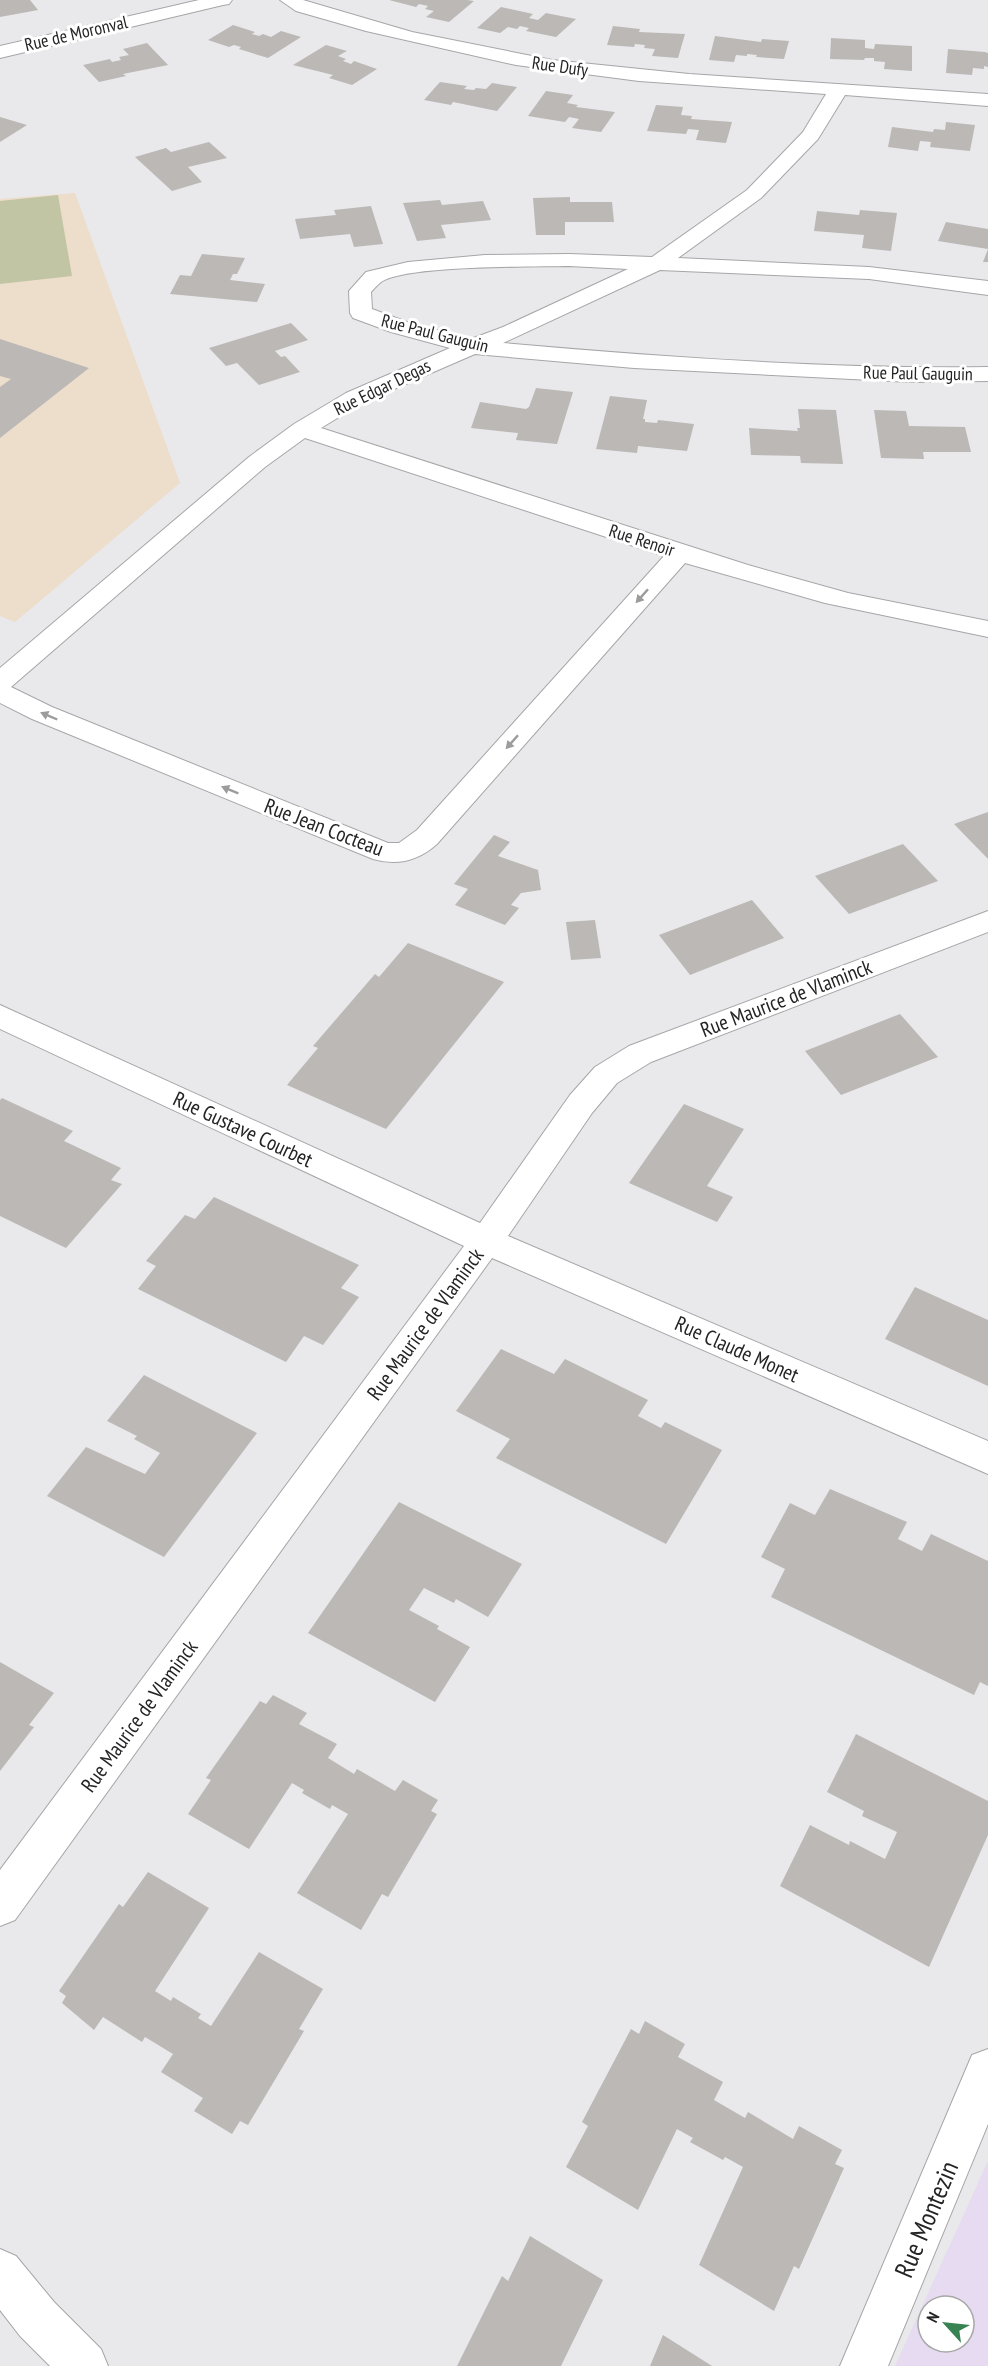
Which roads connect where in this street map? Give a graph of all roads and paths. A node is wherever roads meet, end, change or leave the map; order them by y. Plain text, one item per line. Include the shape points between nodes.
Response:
1 (223, 0) edge
2 (289, 0) edge
3 (0, 52) edge
4 (839, 89) junction
5 (988, 100) edge
6 (656, 264) junction
7 (988, 288) edge
8 (474, 347) junction
9 (988, 374) edge
10 (302, 429) junction
11 (681, 552) junction
12 (988, 629) edge
13 (0, 682) edge
14 (0, 692) edge
15 (988, 921) edge
16 (0, 1016) edge
17 (486, 1240) junction
18 (988, 1458) edge
19 (0, 1905) edge
20 (988, 2072) edge
21 (0, 2272) edge
22 (84, 2366) edge
23 (864, 2366) edge

1 - 3 street, Rue de Moronval
2 - 4 street, Rue Dufy via 400,36 492,55 589,70
4 - 5 street, Rue Dufy
4 - 6 street, Rue Edgar Degas via 811,135 754,194
6 - 7 street, Rue Paul Gauguin via 869,273
6 - 8 street, Rue Edgar Degas
6 - 8 street, Rue Paul Gauguin via 569,260 408,268 374,277 360,291 361,313
8 - 9 street, Rue Paul Gauguin via 911,375
8 - 10 street, Rue Edgar Degas via 388,382
10 - 11 street, Rue Renoir
10 - 13 street, Rue Edgar Degas via 257,462
11 - 12 street, Rue Renoir via 845,600
11 -> 14 street, Rue Jean Cocteau via 427,837 417,847 401,853 382,852 42,713
15 - 17 street, Rue Maurice de Vlaminck via 640,1054 621,1065 581,1104
16 - 17 street, Rue Gustave Courbet
17 - 18 street, Rue Claude Monet
17 - 19 street, Rue Maurice de Vlaminck
20 - 23 street, Rue Montezin
21 - 22 street via 37,2319

